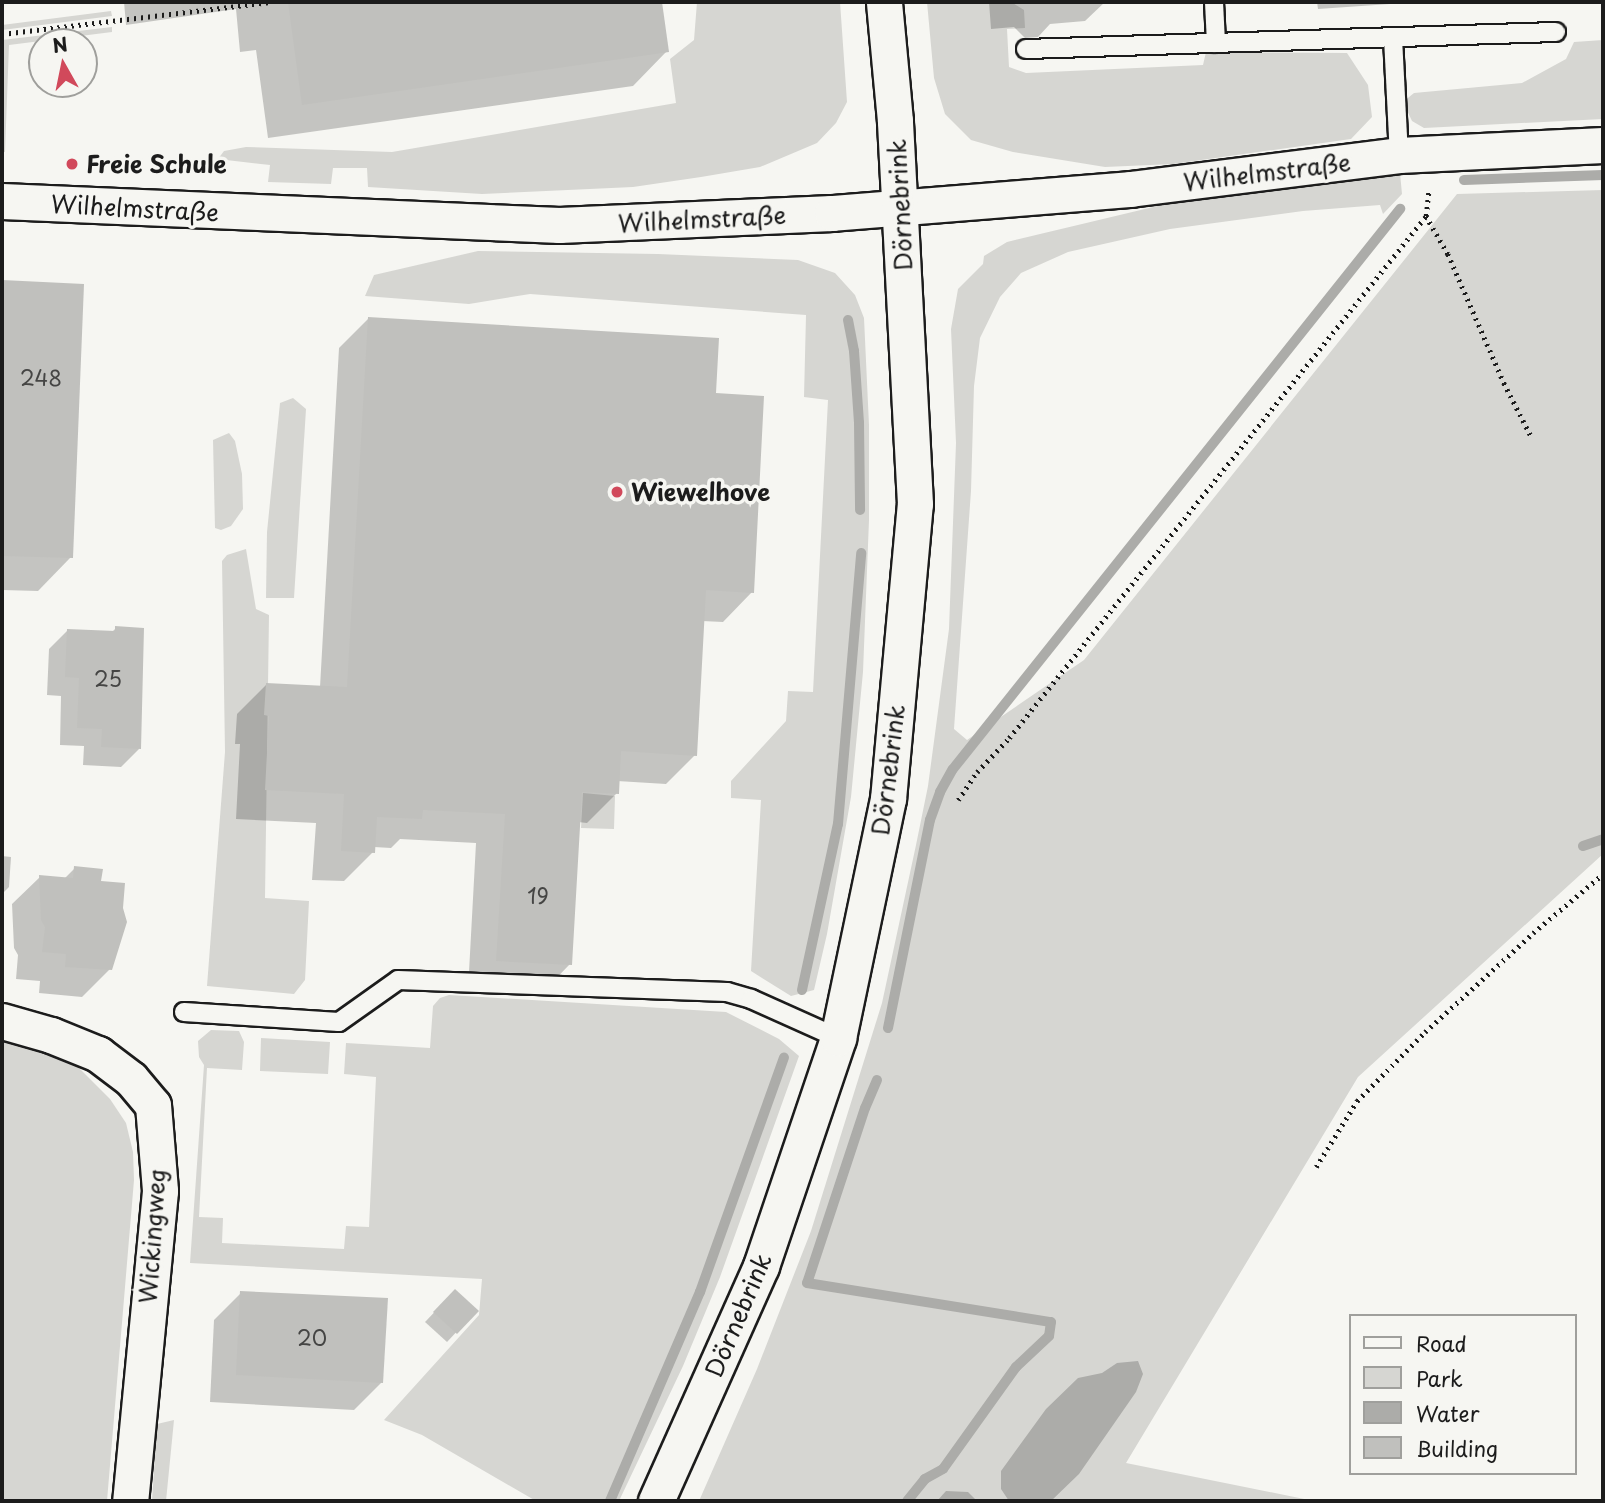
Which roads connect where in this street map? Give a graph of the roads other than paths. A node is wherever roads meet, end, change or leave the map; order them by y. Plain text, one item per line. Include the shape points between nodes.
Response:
1 (884, 2) edge
2 (1214, 2) edge
3 (1556, 32) dead end
4 (1393, 37) junction
5 (1216, 43) junction
6 (1026, 49) dead end
7 (1603, 145) edge
8 (1415, 154) junction
9 (2, 201) edge
10 (899, 207) junction
11 (184, 1012) dead end
12 (2, 1021) edge
13 (838, 1038) junction
14 (130, 1501) edge
15 (656, 1501) edge

1 - 10 street, Dörnebrink
2 - 5 lane
3 - 4 lane
4 - 5 lane
4 - 8 lane
5 - 6 lane
7 - 8 street, Wilhelmstraße
8 - 10 street, Wilhelmstraße via 1130,189
9 - 10 street, Wilhelmstraße via 559,225
10 - 13 street, Dörnebrink via 915,504 888,799
11 - 13 lane via 339,1022 398,980 727,992
12 - 14 street, Wickingweg via 98,1054 131,1079 153,1105 160,1191
13 - 15 street, Dörnebrink via 761,1266

